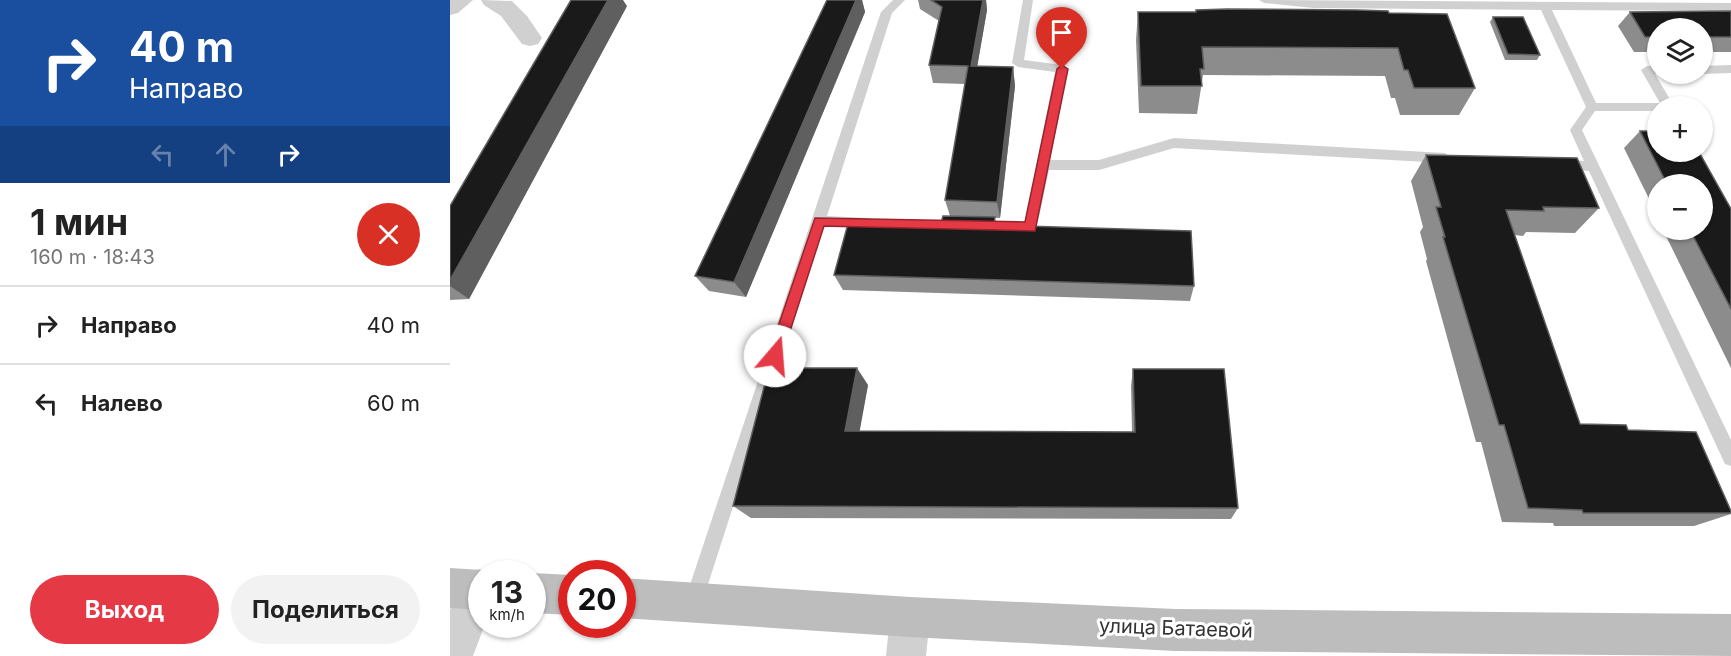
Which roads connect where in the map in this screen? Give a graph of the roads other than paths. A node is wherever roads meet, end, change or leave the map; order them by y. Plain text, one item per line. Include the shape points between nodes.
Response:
1 (462, 0) edge
2 (492, 0) edge
3 (900, 0) edge
4 (1028, 0) edge
5 (1264, 0) edge
6 (1312, 2) edge
7 (1545, 6) junction
8 (1731, 7) edge
9 (450, 8) edge
10 (531, 38) dead end
11 (1713, 69) edge
12 (1731, 69) edge
13 (1647, 106) edge
14 (1592, 107) junction
15 (1454, 158) edge
16 (1547, 163) edge
17 (1042, 165) junction
18 (1593, 166) junction
19 (819, 221) junction
20 (878, 223) edge
21 (995, 226) edge
22 (1731, 458) edge
23 (468, 596) edge
24 (636, 599) edge
25 (693, 603) junction
26 (1731, 635) edge
27 (908, 637) edge
28 (1176, 643) edge
29 (452, 656) edge

1 - 9 street
2 - 10 street via 514,15
3 - 19 lane via 887,12
4 - 17 lane via 1018,63 1062,69
5 - 6 lane
6 - 7 lane
7 - 8 lane
7 - 14 lane
11 - 12 lane
13 - 14 lane
14 - 18 lane via 1576,130
15 - 17 lane via 1173,143 1099,165
16 - 18 lane
17 - 21 lane via 1031,227
18 - 22 lane
19 - 20 lane
19 - 25 lane
23 - 29 street
24 - 25 main road, улица Батаевой
25 - 27 main road, улица Батаевой
26 - 28 main road, улица Батаевой
27 - 28 main road, улица Батаевой

